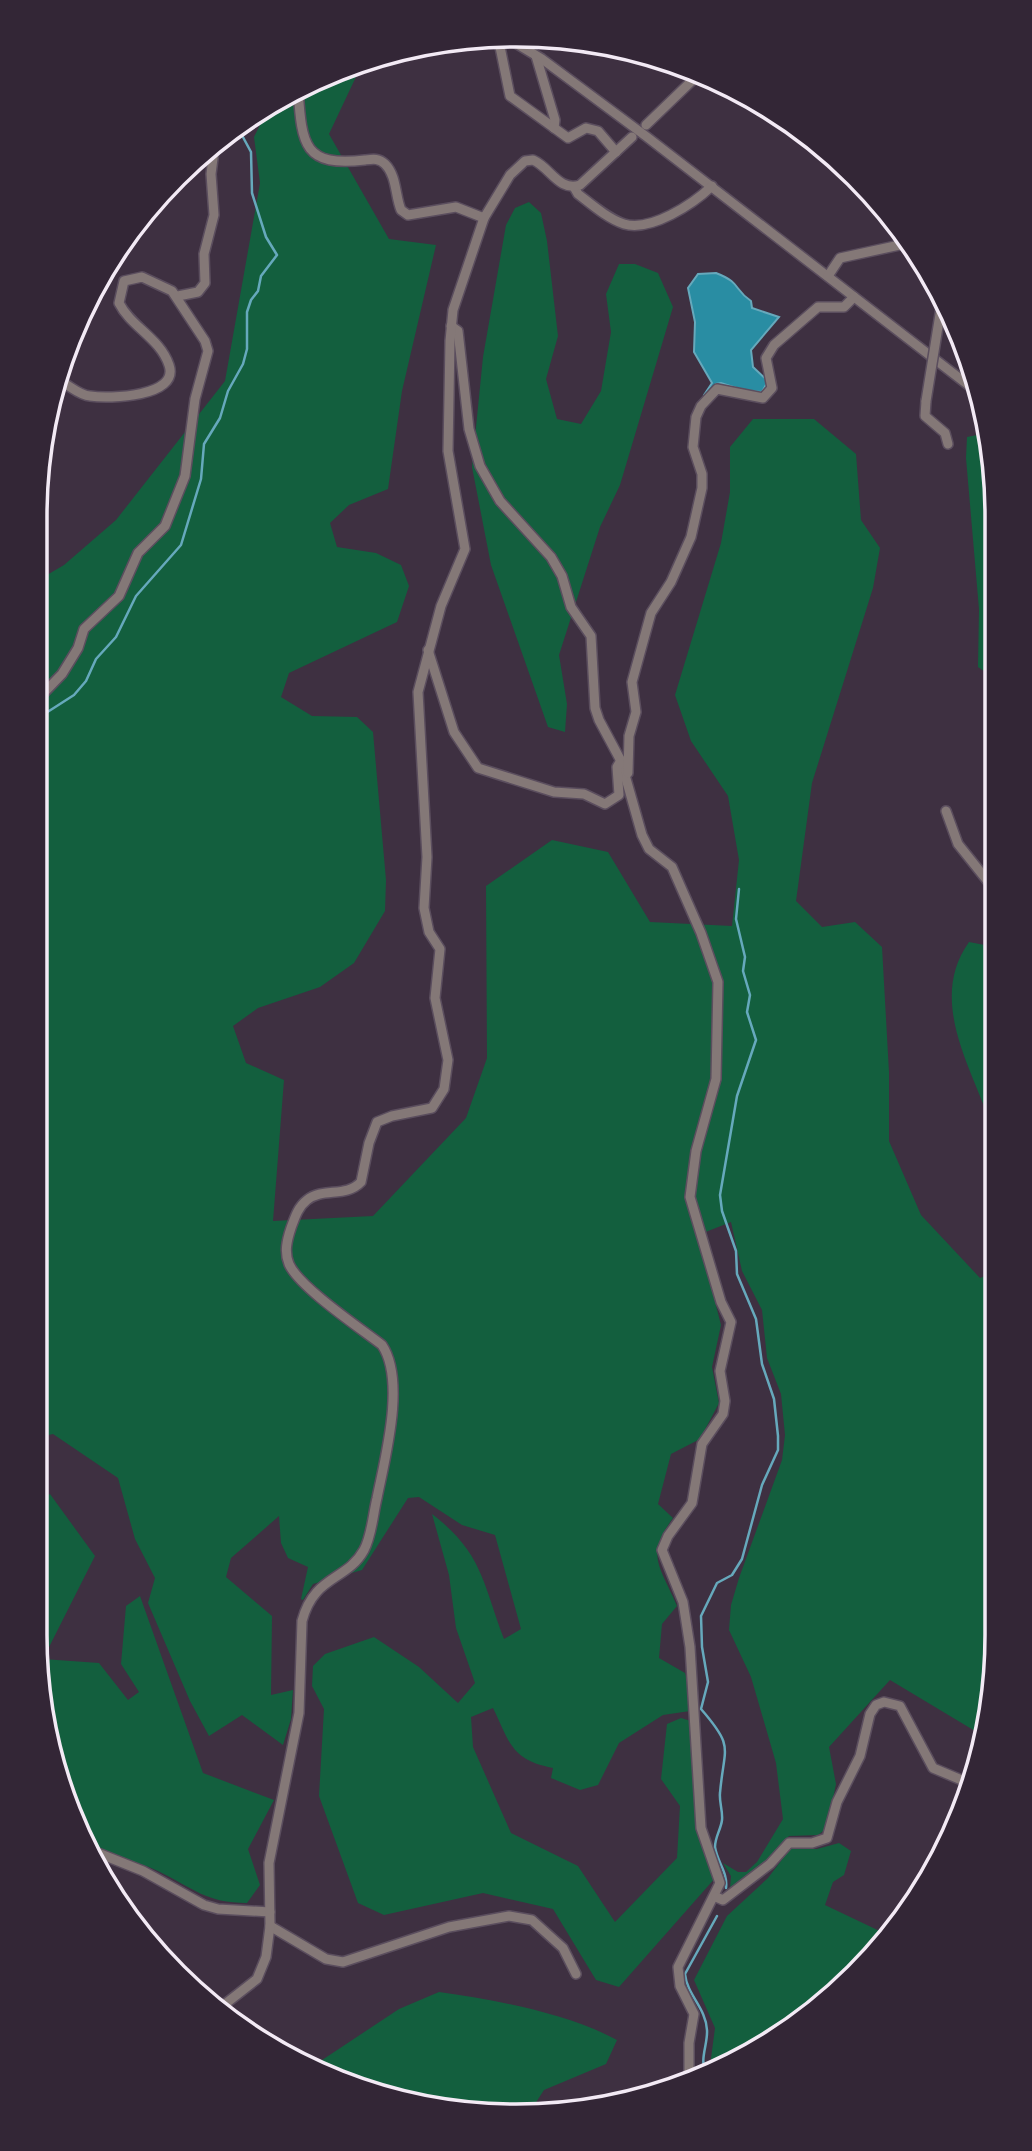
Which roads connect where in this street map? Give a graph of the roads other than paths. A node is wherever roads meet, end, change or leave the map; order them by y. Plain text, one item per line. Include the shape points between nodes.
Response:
1 (522, 47) edge
2 (500, 48) edge
3 (536, 56) junction
4 (691, 81) edge
5 (300, 101) edge
6 (646, 125) dead end
7 (554, 128) junction
8 (632, 137) dead end
9 (615, 152) junction
10 (213, 159) edge
11 (712, 186) junction
12 (574, 187) junction
13 (484, 218) junction
14 (898, 245) edge
15 (828, 276) junction
16 (178, 296) junction
17 (853, 297) junction
18 (940, 317) edge
19 (452, 326) junction
20 (965, 383) edge
21 (66, 384) edge
22 (948, 444) dead end
23 (428, 649) junction
24 (47, 690) edge
25 (621, 761) junction
26 (628, 782) junction
27 (946, 811) dead end
28 (985, 878) edge
29 (962, 1780) edge
30 (103, 1855) edge
31 (716, 1897) junction
32 (270, 1912) junction
33 (270, 1926) junction
34 (576, 1974) dead end
35 (226, 2003) edge
36 (689, 2070) edge

1 - 3 street
2 - 7 street via 510,96
3 - 7 street
3 - 11 street
4 - 6 street
5 - 13 street via 308,146 317,157 333,163 383,162 393,176 401,210 408,215 456,207
7 - 9 street via 568,138 586,128 598,131
8 - 9 street
9 - 12 street
10 - 16 street via 214,215 204,254 205,283 198,292
11 - 12 street via 698,200 635,226 617,222
11 - 15 street
12 - 13 street via 558,181 540,163 525,161 510,175
13 - 19 street
14 - 15 street via 841,258
15 - 17 street
16 - 21 street via 142,277 124,281 120,291 119,303 125,314 157,345 169,366 163,386 138,395 90,396
16 - 24 street via 208,351 195,398 185,476 165,526 138,553 119,596 84,629 78,648
17 - 20 street
17 - 26 street via 845,307 818,307 774,345 766,358 772,388 763,398 717,388 701,406 693,447 702,488 691,537 651,613 632,682 636,712 629,736
18 - 22 street, bridge via 925,416 945,433
19 - 23 street via 448,451 465,549
19 - 25 street via 458,331 469,429 480,466 500,501 551,557 571,607 591,636 596,708
23 - 25 street via 454,732 478,768 554,792 584,793 605,804 619,795 617,767
23 - 32 street via 418,692 427,857 424,908 429,932 440,949 435,998 448,1060 446,1082 432,1108 377,1122 361,1182 350,1191 305,1201 288,1236 286,1254 296,1277 388,1354 392,1396 367,1543 357,1559 312,1596 302,1621 299,1713 273,1833
25 - 26 street
26 - 31 street via 642,835 649,849 672,867 718,982 716,1079 696,1151 690,1197 731,1322 720,1371 726,1401 723,1414 702,1444 692,1503 662,1550 683,1602 701,1828 720,1877
27 - 28 street via 958,844
29 - 31 street via 933,1768 900,1706 876,1705 827,1838 789,1843 771,1864 723,1900
30 - 32 street via 204,1905
31 - 36 street via 678,1967 680,1986 694,2014
32 - 33 street
33 - 34 street via 326,1959 343,1962 449,1927 509,1916 532,1920 563,1948
33 - 35 street via 266,1957 257,1979

